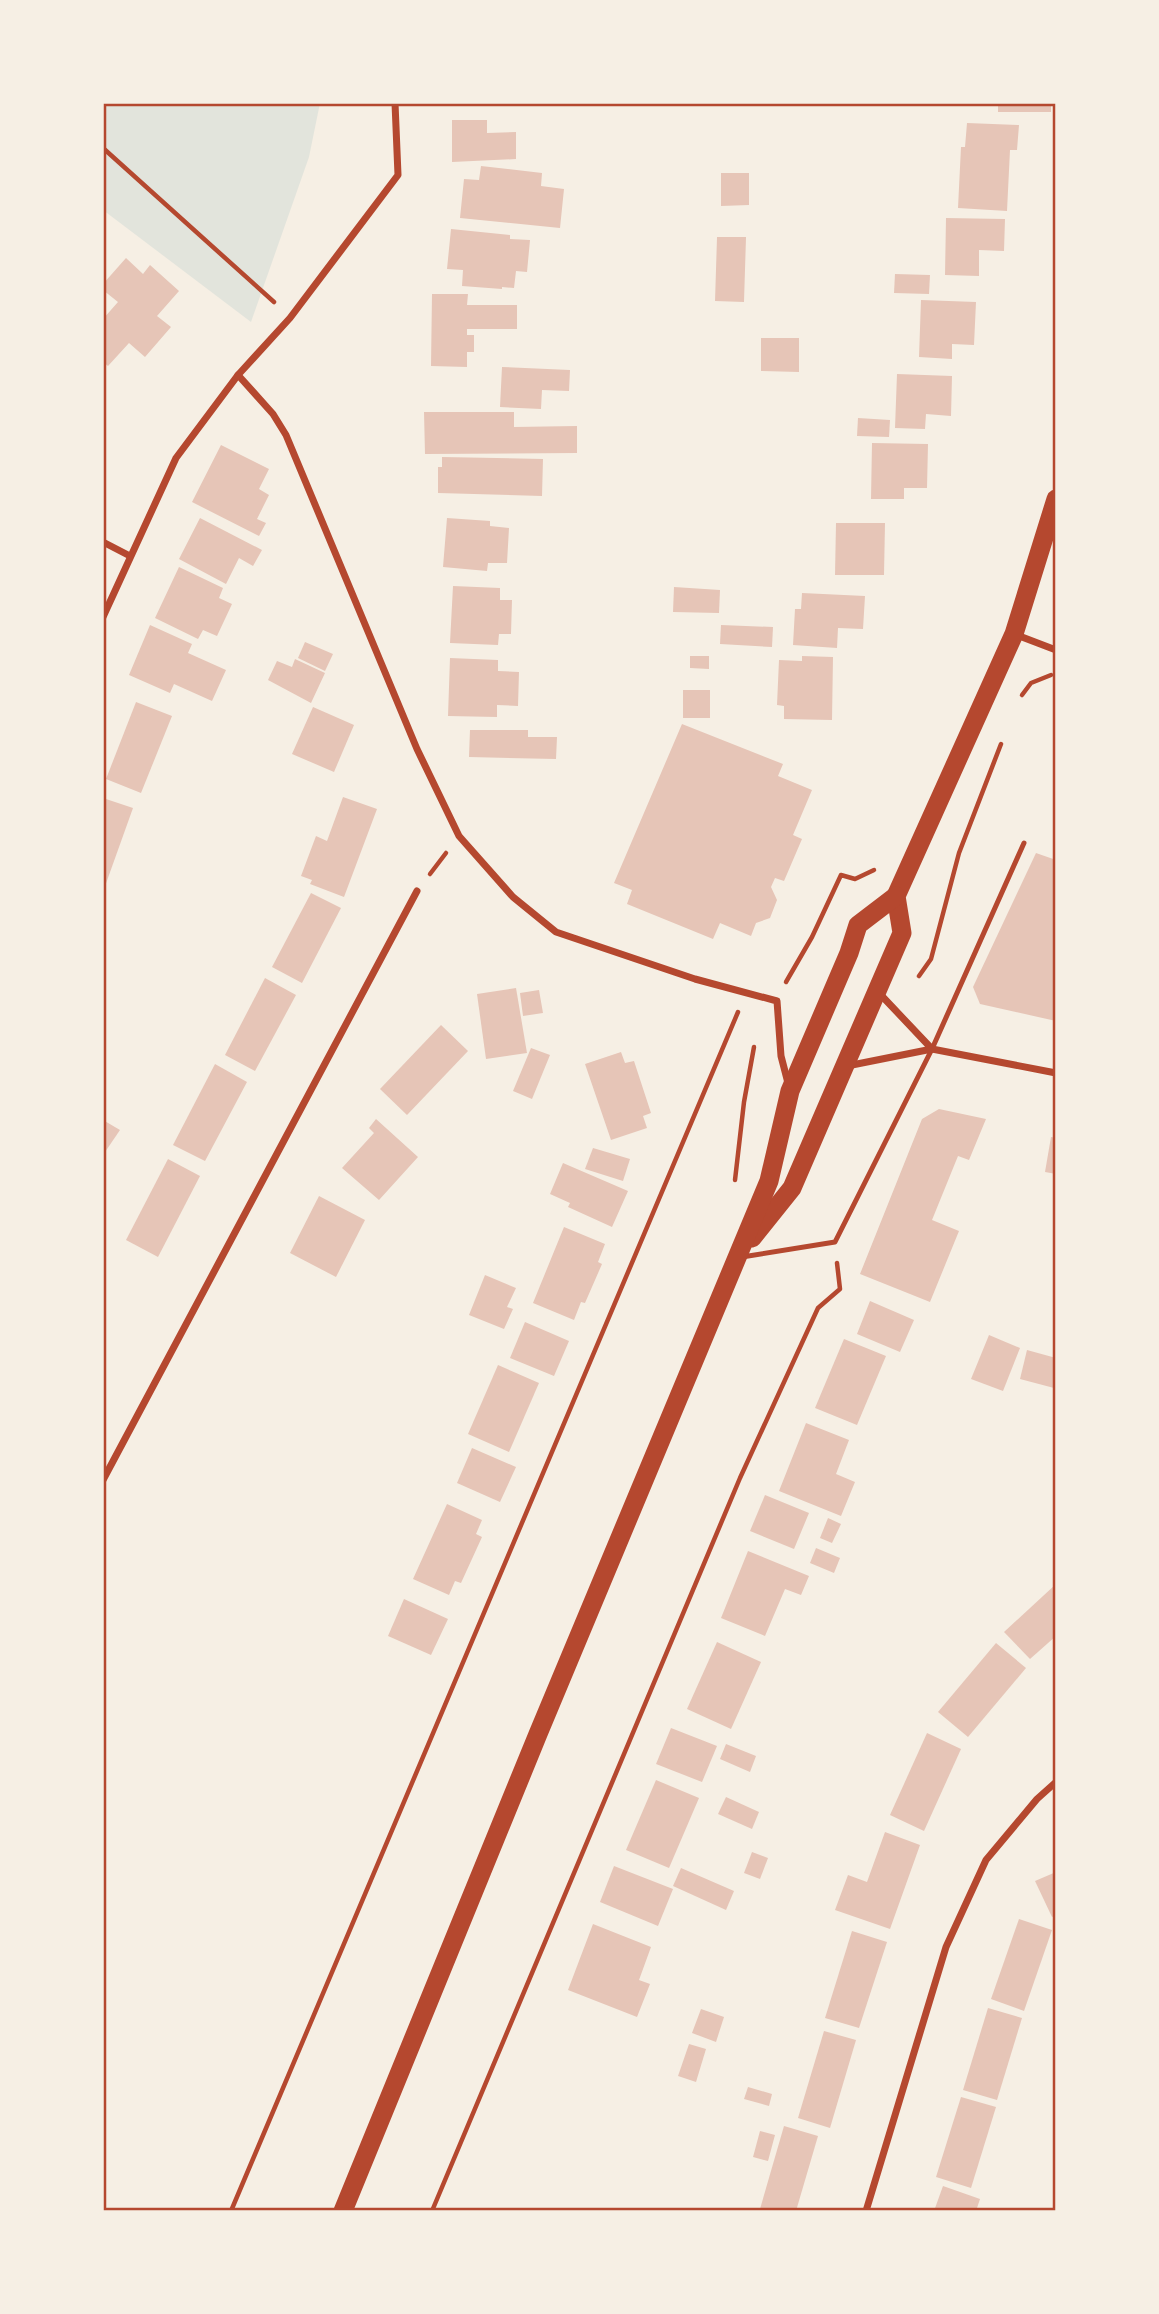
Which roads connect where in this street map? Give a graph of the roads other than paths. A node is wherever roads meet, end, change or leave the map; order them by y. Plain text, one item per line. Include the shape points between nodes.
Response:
1 (394, 103) edge
2 (238, 375) junction
3 (1056, 499) edge
4 (103, 542) edge
5 (130, 556) junction
6 (103, 617) edge
7 (1014, 634) junction
8 (1056, 650) edge
9 (1024, 843) dead end
10 (417, 891) road end
11 (896, 896) junction
12 (877, 991) junction
13 (932, 1049) junction
14 (844, 1067) junction
15 (1056, 1073) edge
16 (790, 1091) junction
17 (735, 1258) junction
18 (103, 1480) edge
19 (1056, 1782) edge
20 (343, 2211) edge
21 (866, 2211) edge

1 - 2 street via 398,175 290,318
2 - 5 street via 176,458
2 - 16 street via 286,435 417,749 459,836 513,897 556,932 695,979 778,1001 781,1056
3 - 7 highway
4 - 5 street
5 - 6 street
7 - 8 street
7 - 11 highway
9 - 13 lane
10 - 18 street
11 - 12 highway via 902,933
11 - 16 highway via 858,925
12 - 13 street
12 - 14 highway
13 - 14 street
13 - 15 street
13 - 17 lane via 835,1242
14 - 17 highway via 792,1188
16 - 17 highway via 769,1181
17 - 20 highway
19 - 21 street via 986,1860 946,1947

